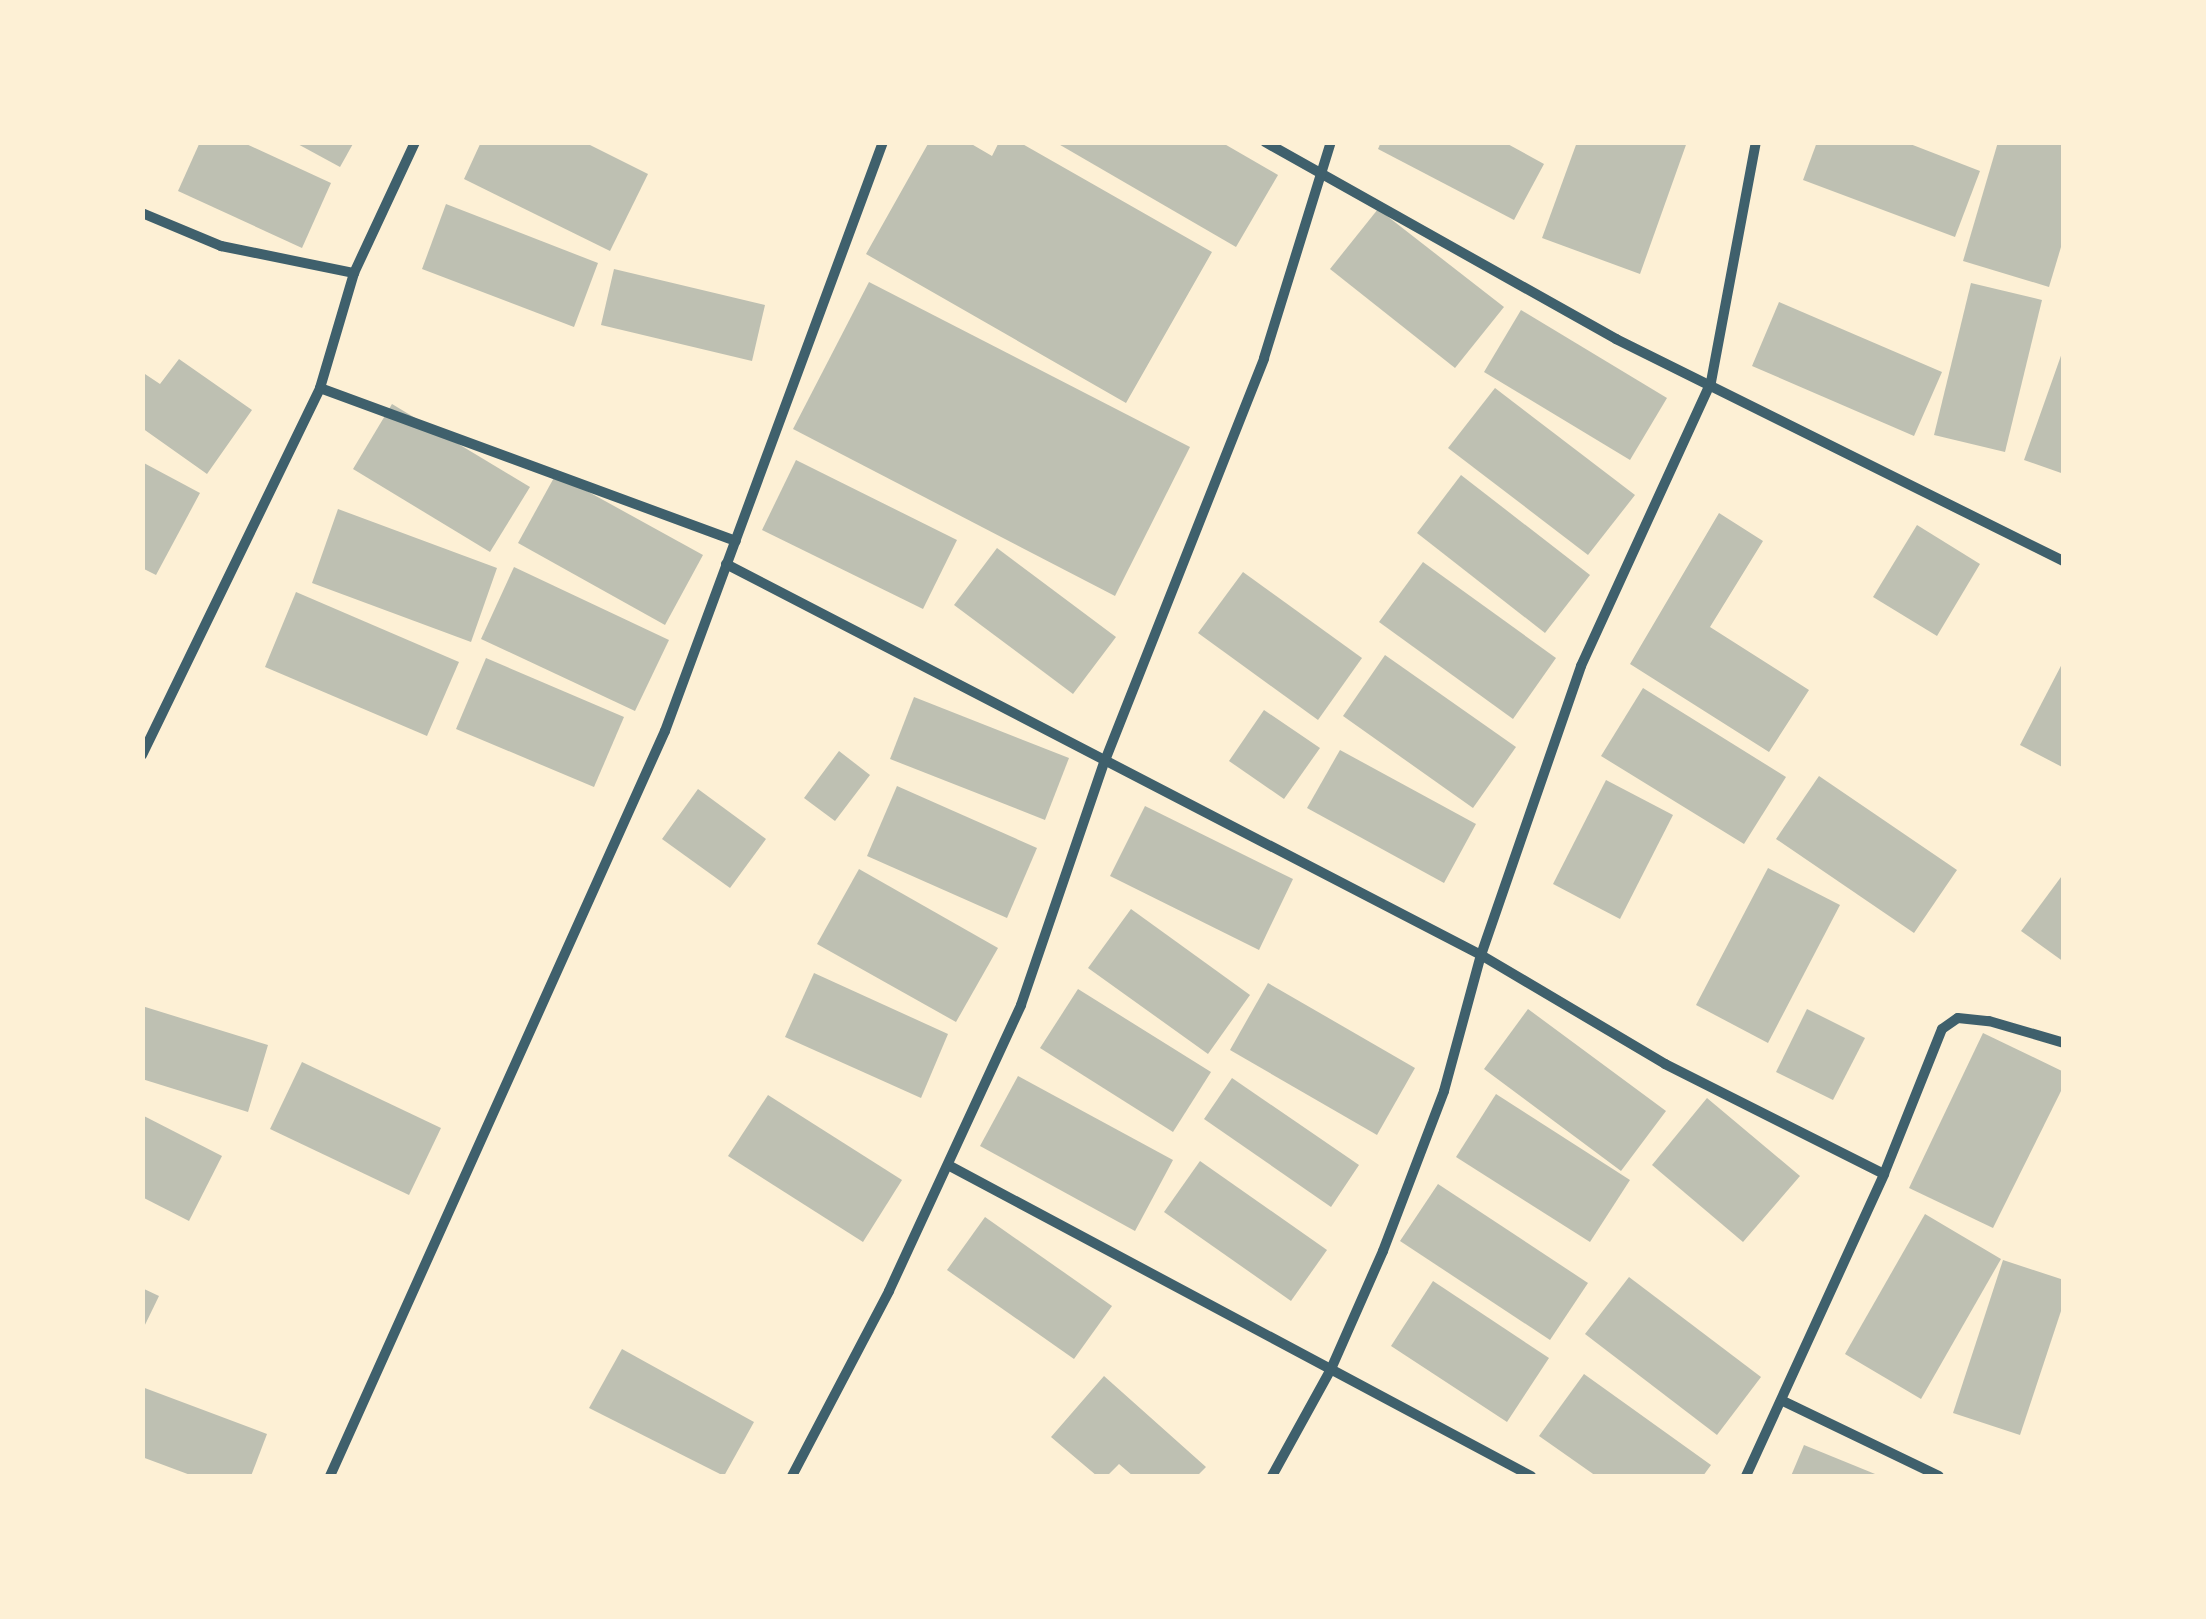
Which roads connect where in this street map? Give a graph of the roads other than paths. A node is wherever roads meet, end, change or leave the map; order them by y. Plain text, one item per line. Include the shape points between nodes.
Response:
1 (415, 142) edge
2 (883, 142) edge
3 (1265, 142) edge
4 (1331, 142) edge
5 (1756, 142) edge
6 (1325, 178) junction
7 (142, 213) edge
8 (354, 273) junction
9 (1711, 382) junction
10 (320, 388) junction
11 (736, 541) junction
12 (2064, 560) edge
13 (726, 564) junction
14 (142, 755) edge
15 (1104, 762) junction
16 (1481, 955) junction
17 (2064, 1043) edge
18 (948, 1165) junction
19 (1884, 1174) junction
20 (1331, 1370) junction
21 (1783, 1401) junction
22 (330, 1476) edge
23 (792, 1476) edge
24 (1272, 1476) edge
25 (1531, 1476) edge
26 (1746, 1476) edge
27 (1939, 1476) edge

1 - 8 street
2 - 11 street
3 - 6 street
4 - 6 street
5 - 9 street
6 - 9 street via 1616,339
6 - 15 street via 1264,358
7 - 8 street via 221,246
8 - 10 street
9 - 12 street
9 - 16 street via 1581,666
10 - 11 street
10 - 14 street
11 - 13 street
13 - 15 street
13 - 22 street via 665,731
15 - 16 street
15 - 18 street via 1022,1005
16 - 19 street via 1665,1064
16 - 20 street via 1444,1091
17 - 19 street via 1958,1018 1942,1029
18 - 20 street
18 - 23 street
19 - 21 street
20 - 24 street
20 - 25 street
21 - 26 street
21 - 27 street

